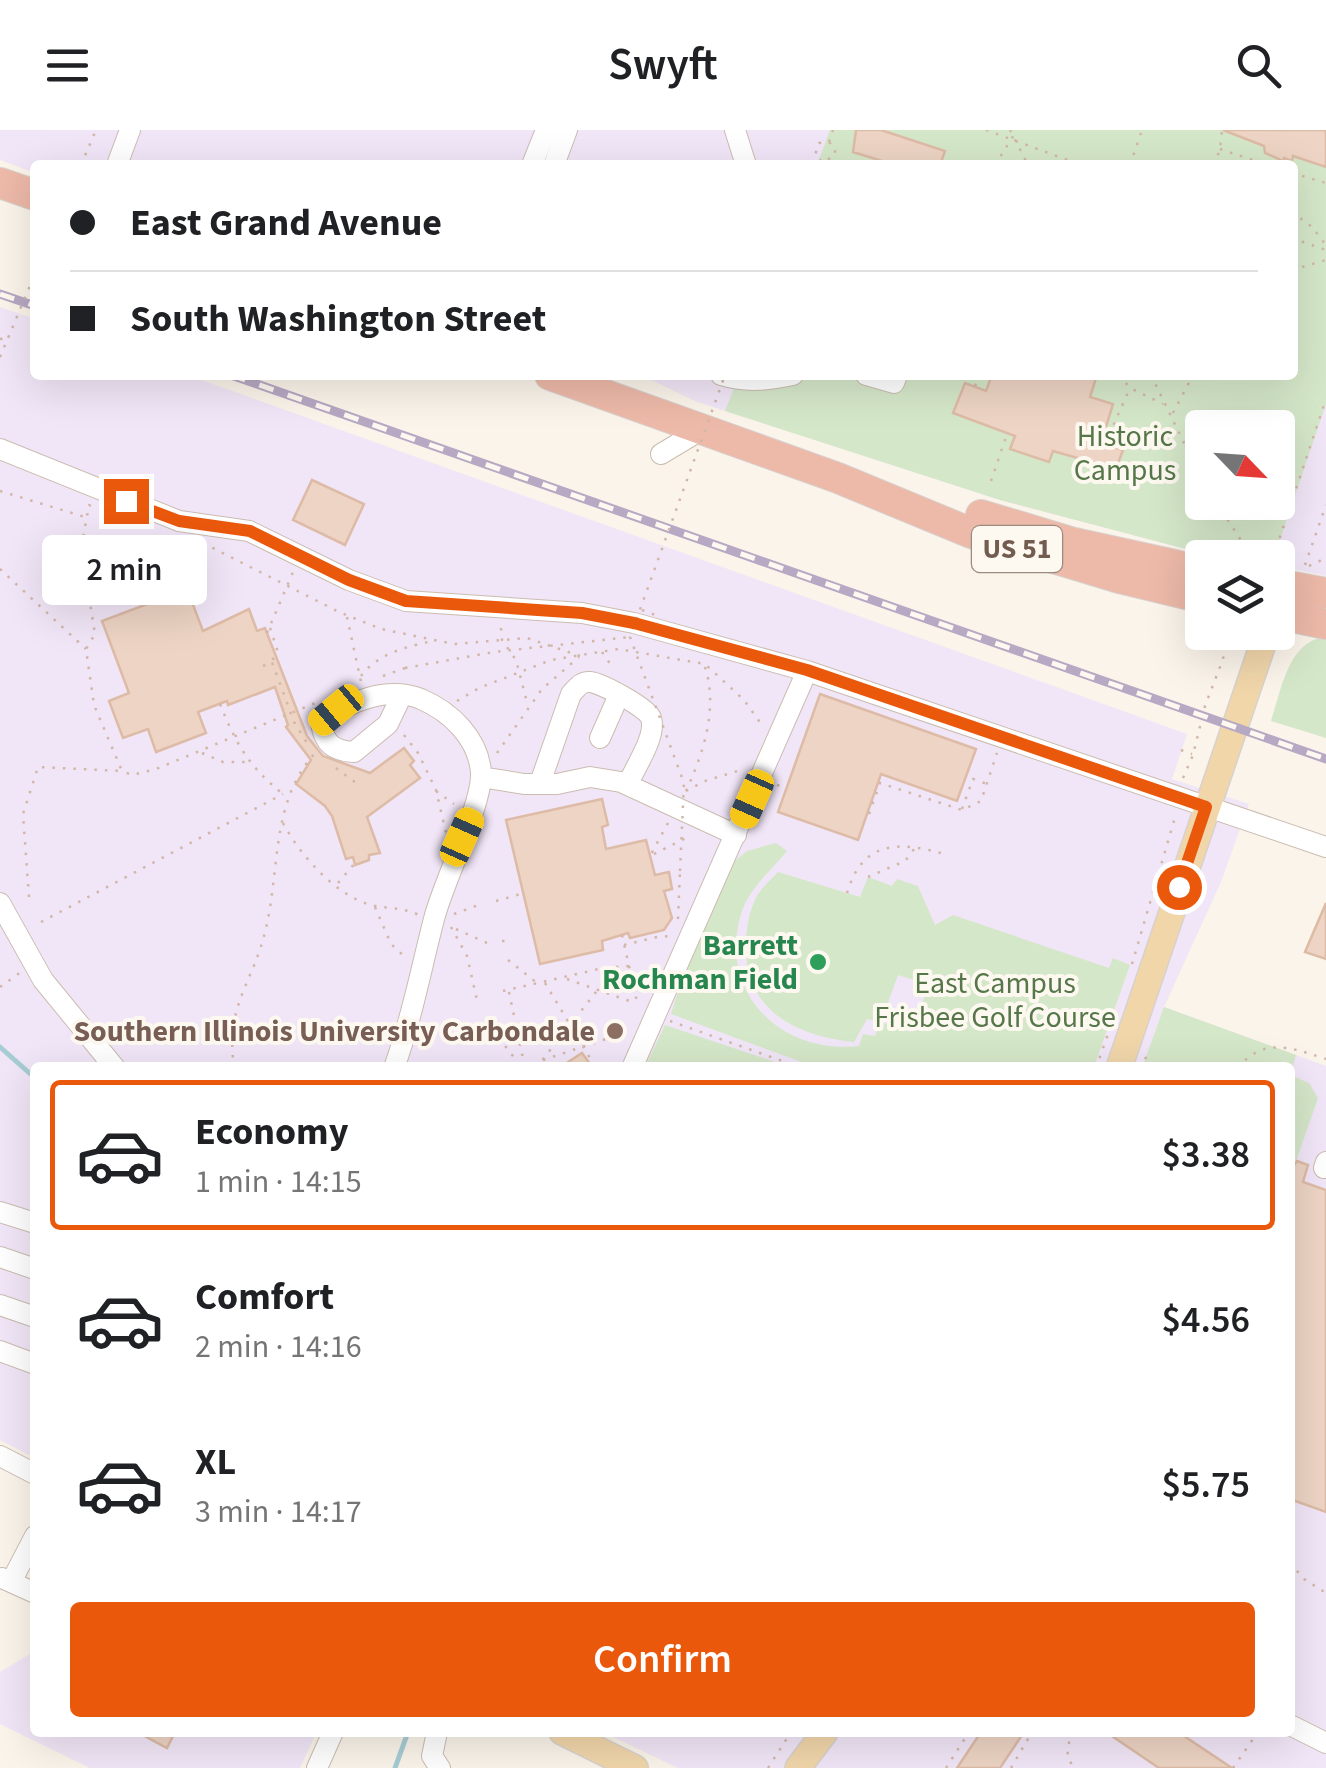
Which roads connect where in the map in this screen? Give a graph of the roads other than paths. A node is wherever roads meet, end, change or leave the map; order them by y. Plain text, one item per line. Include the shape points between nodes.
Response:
1 (130, 130) edge
2 (546, 130) edge
3 (567, 130) edge
4 (735, 130) edge
5 (119, 160) edge
6 (534, 160) edge
7 (556, 160) edge
8 (744, 160) edge
9 (0, 183) edge
10 (30, 193) edge
11 (563, 380) edge
12 (597, 380) edge
13 (737, 380) edge
14 (768, 380) edge
15 (633, 406) junction
16 (701, 430) junction
17 (0, 450) edge
18 (661, 454) dead end
19 (838, 478) junction
20 (1185, 567) edge
21 (1295, 587) edge
22 (1326, 593) edge
23 (1185, 594) edge
24 (1295, 618) edge
25 (1326, 624) edge
26 (1261, 650) edge
27 (807, 670) junction
28 (619, 696) junction
29 (401, 697) dead end
30 (600, 738) dead end
31 (482, 778) junction
32 (540, 784) junction
33 (628, 784) junction
34 (1206, 807) junction
35 (728, 831) junction
36 (1326, 848) edge
37 (0, 903) edge
38 (109, 1062) edge
39 (396, 1062) edge
40 (634, 1062) edge
41 (1121, 1062) edge
42 (0, 1212) edge
43 (30, 1221) edge
44 (0, 1257) edge
45 (30, 1268) edge
46 (0, 1304) edge
47 (30, 1315) edge
48 (0, 1351) edge
49 (30, 1362) edge
50 (0, 1456) edge
51 (30, 1471) edge
52 (30, 1543) edge
53 (5, 1580) edge
54 (30, 1592) edge
55 (1295, 1728) edge
56 (331, 1737) edge
57 (436, 1737) edge
58 (572, 1737) edge
59 (821, 1737) edge
60 (1326, 1743) edge
61 (433, 1764) edge
62 (317, 1768) edge
63 (634, 1768) edge
64 (798, 1768) edge

1 - 5 street
2 - 6 street
3 - 7 street
4 - 8 street
9 - 10 highway
11 - 15 highway, US 51
12 - 15 highway
13 - 14 street
15 - 16 highway, US 51
16 - 18 street
16 - 19 highway, US 51
17 - 27 street via 179,521 250,531 406,601 582,613
19 - 20 highway, US 51
19 - 23 highway, US 51 via 1037,556
21 - 22 highway
24 - 25 highway
26 - 34 main road
27 - 34 street
27 - 35 street via 776,745
28 - 30 street
28 - 32 street via 592,682 571,694
28 - 33 street via 646,708 652,720
29 - 31 street via 438,707 455,720 478,754
31 - 32 street
31 - 39 street via 434,919
32 - 33 street via 590,776
33 - 35 street
34 - 36 street
34 - 41 main road
35 - 40 street
37 - 38 street via 43,980
42 - 43 street
44 - 45 street
46 - 47 street
48 - 49 street
50 - 51 street
52 - 53 street
53 - 54 street
55 - 60 street
56 - 62 street
57 - 61 street
58 - 63 main road
59 - 64 main road

